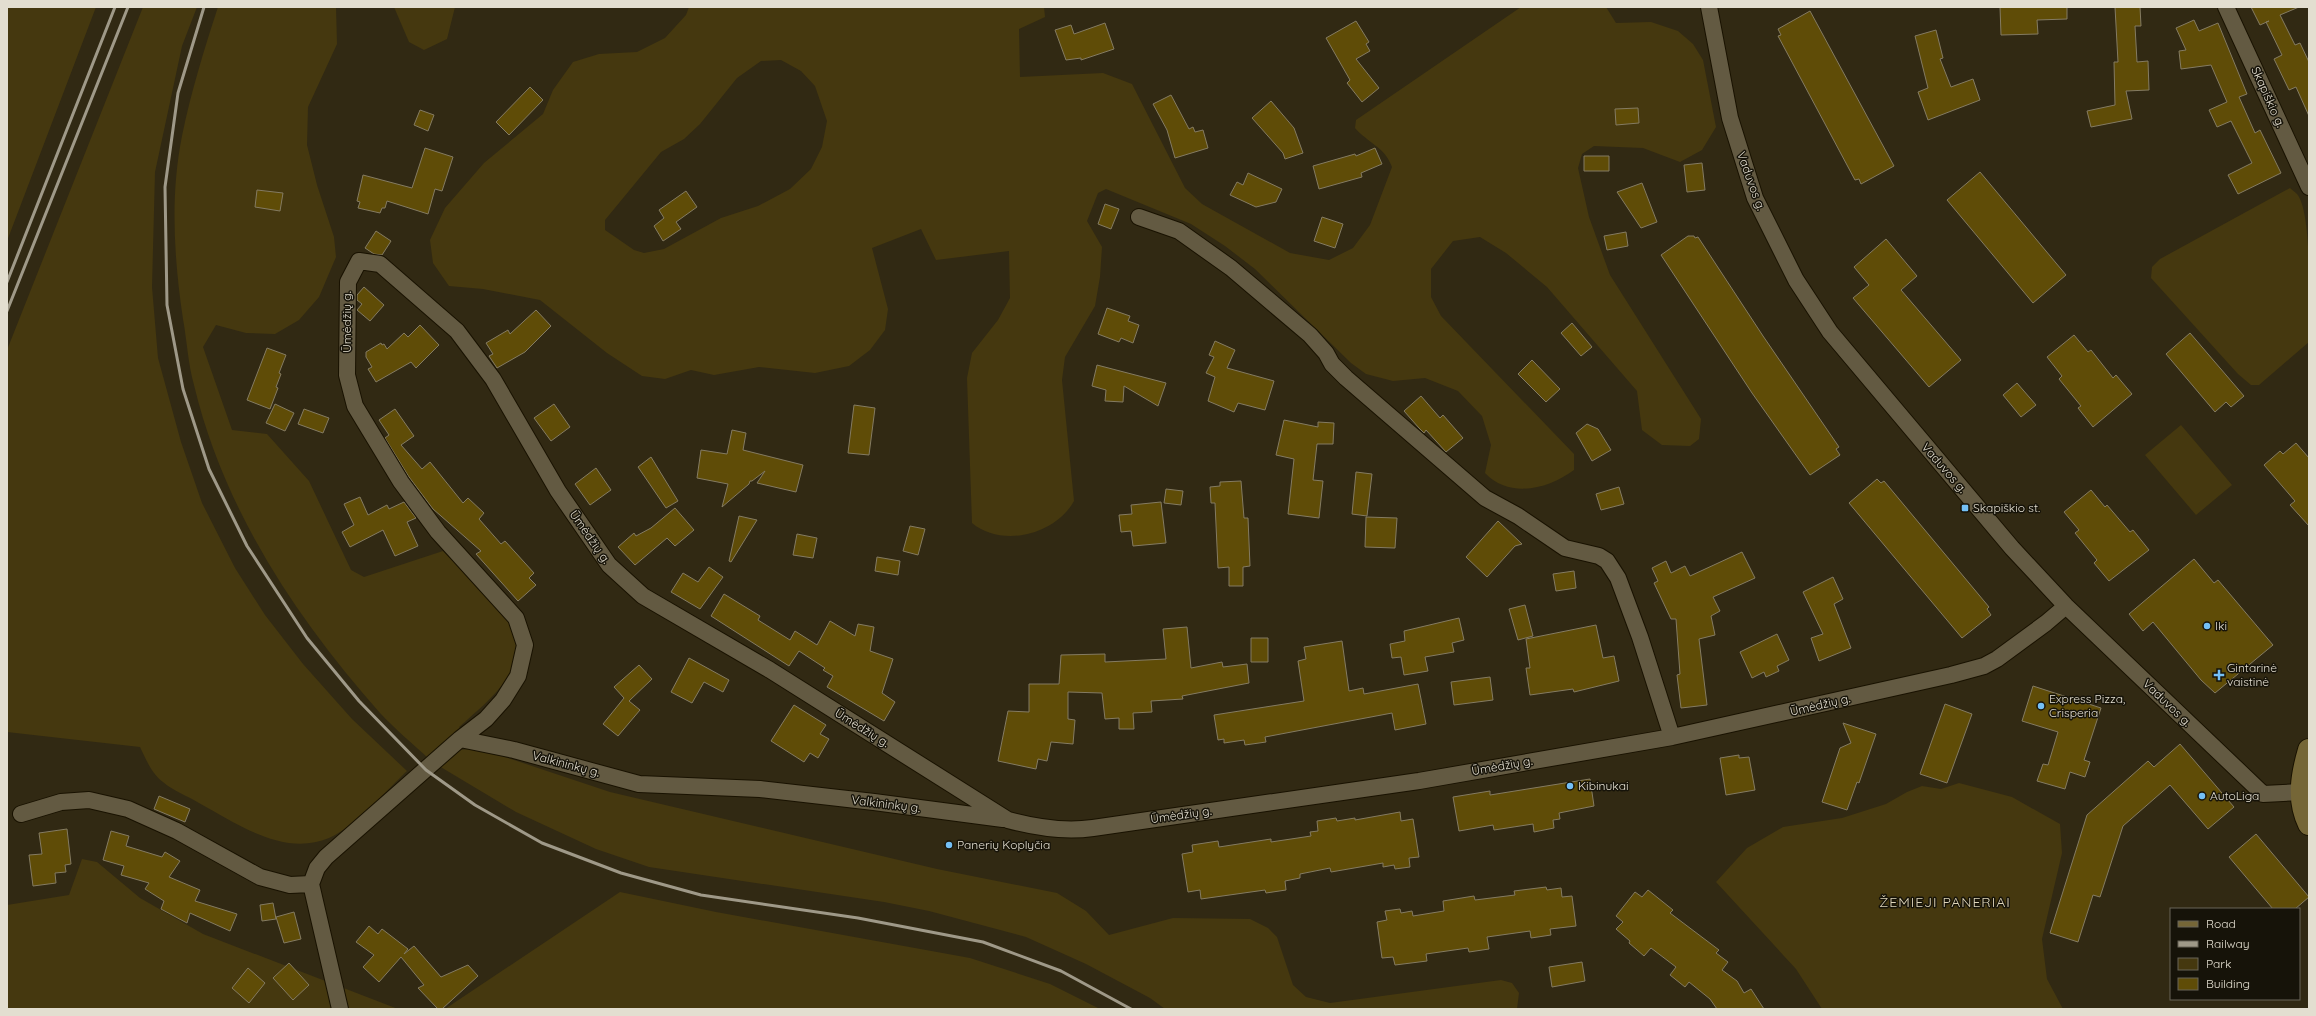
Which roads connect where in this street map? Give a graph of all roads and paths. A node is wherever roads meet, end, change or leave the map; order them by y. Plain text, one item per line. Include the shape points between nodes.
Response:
1 (1709, 7) edge
2 (2226, 7) edge
3 (2309, 187) edge
4 (1139, 217) dead end
5 (2066, 606) junction
6 (1672, 737) junction
7 (460, 739) junction
8 (2309, 750) edge
9 (2301, 792) junction
10 (21, 814) dead end
11 (1008, 820) junction
12 (2309, 824) edge
13 (310, 884) junction
14 (340, 1009) edge

1 - 5 street, Vaduvos g. via 1730,118 1750,184 1796,280 1830,332 2012,548
2 - 3 street, Skapiškio g.
4 - 6 street via 1179,231 1231,268 1310,335 1346,378 1485,498 1518,516 1565,548 1599,556 1607,562 1618,578 1640,637
5 - 6 street, Ūmėdžių g. via 2016,646 1984,666
5 - 9 street, Vaduvos g. via 2263,794
6 - 11 street, Ūmėdžių g. via 1419,780 1081,830 1034,827
7 - 11 street, Valkininkų g. via 514,750 639,784 760,789
7 - 11 street, Ūmėdžių g. via 486,719 503,700 518,676 524,645 516,618 438,532 401,482 355,406 347,375 348,282 359,261 380,264 457,331 493,379 558,491 609,565 643,596 770,670
7 - 13 street via 326,857 317,868
8 - 9 street
9 - 12 street
10 - 13 street via 61,802 89,800 128,809 177,831 260,877 290,885
13 - 14 street

